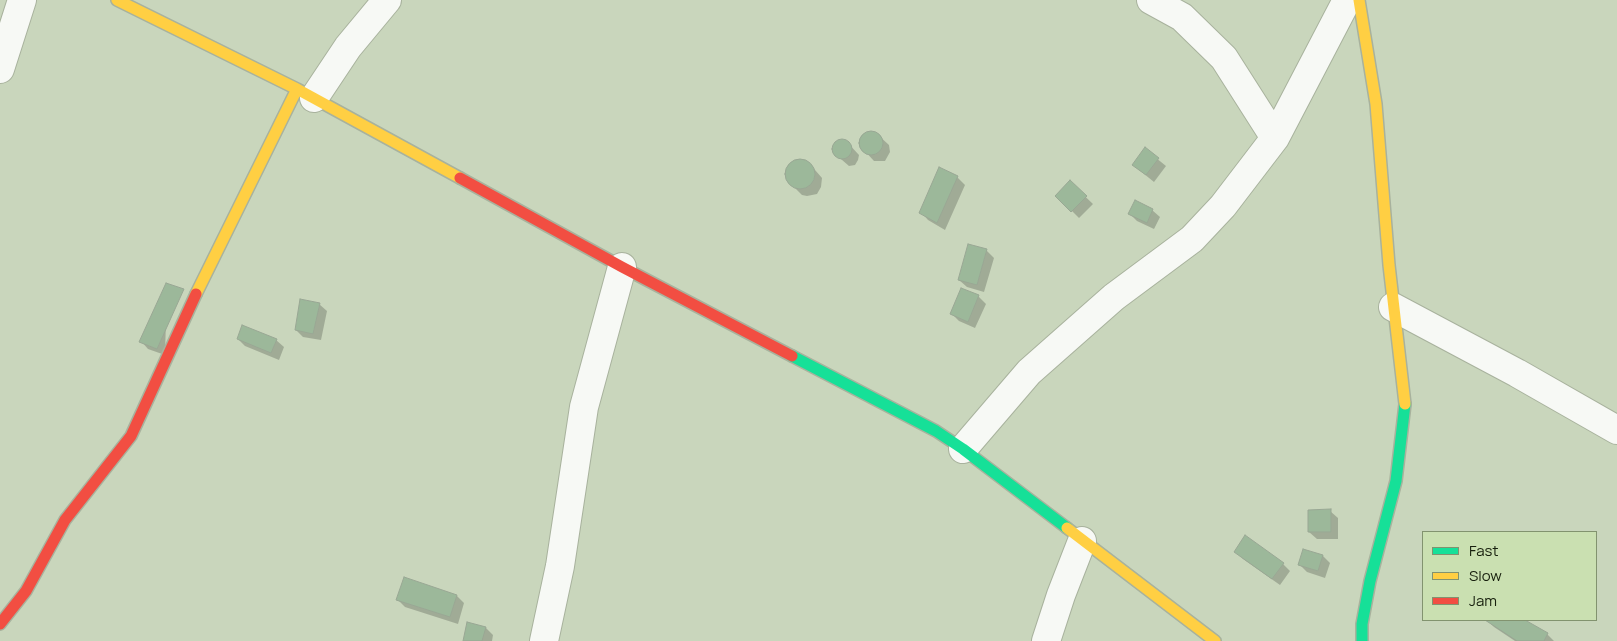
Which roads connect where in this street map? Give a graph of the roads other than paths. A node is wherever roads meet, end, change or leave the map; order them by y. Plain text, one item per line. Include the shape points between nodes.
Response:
1 (22, 0) edge
2 (117, 0) edge
3 (387, 0) edge
4 (1151, 0) edge
5 (1346, 0) edge
6 (1359, 0) edge
7 (0, 69) edge
8 (305, 93) junction
9 (1275, 138) junction
10 (622, 267) junction
11 (1393, 307) junction
12 (1617, 430) edge
13 (963, 449) junction
14 (1082, 541) junction
15 (0, 624) edge
16 (544, 641) edge
17 (1046, 641) edge
18 (1215, 641) edge
19 (1362, 641) edge

1 - 7 street
2 - 8 main road
3 - 8 street
4 - 9 street via 1182,17 1224,58
5 - 9 street
6 - 11 main road via 1376,104
8 - 10 main road
8 - 15 main road via 204,276 131,436 65,520 26,592
9 - 13 street via 1223,206 1192,239 1114,297 1029,372
10 - 13 main road via 936,431
10 - 16 street via 584,407 560,566
11 - 12 street
11 - 19 main road via 1406,407 1396,481 1370,582
13 - 14 main road
14 - 17 street
14 - 18 main road

